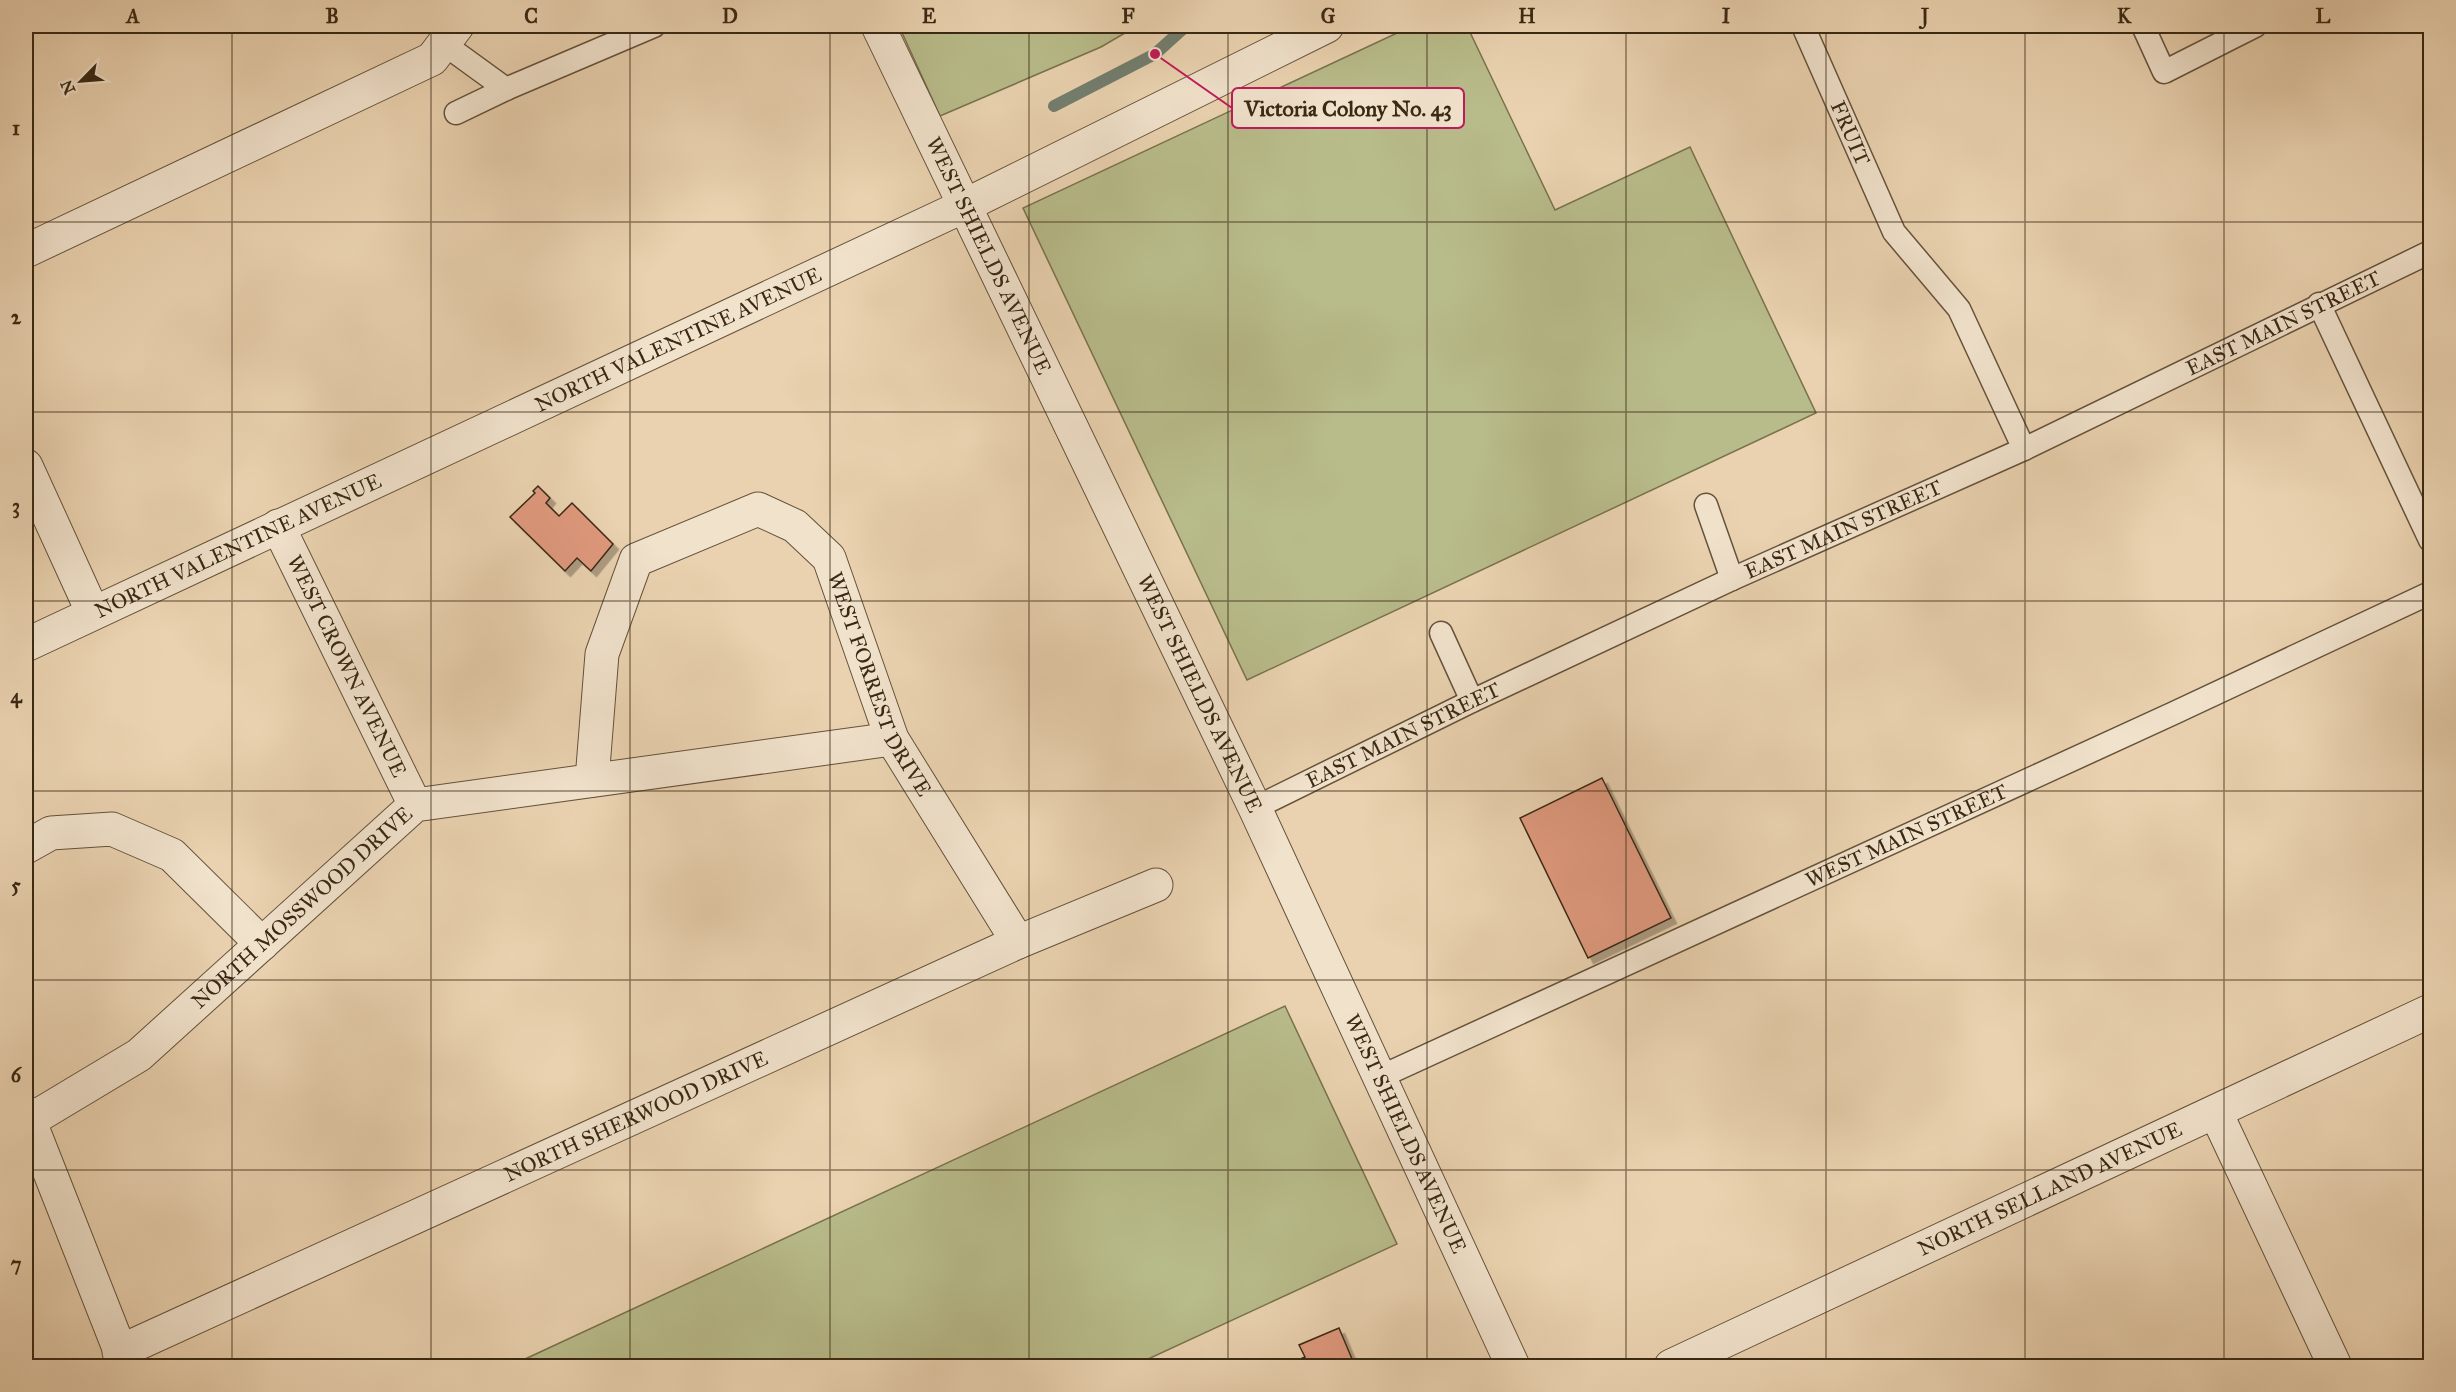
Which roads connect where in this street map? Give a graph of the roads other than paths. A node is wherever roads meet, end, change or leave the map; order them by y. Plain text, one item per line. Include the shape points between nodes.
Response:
1 (654, 26) edge
2 (878, 26) edge
3 (1328, 26) edge
4 (2144, 26) edge
5 (2255, 26) edge
6 (1812, 28) edge
7 (450, 35) edge
8 (506, 89) junction
9 (456, 113) dead end
10 (964, 206) junction
11 (26, 250) edge
12 (2430, 252) edge
13 (2319, 304) junction
14 (2024, 449) junction
15 (26, 466) edge
16 (1706, 505) dead end
17 (278, 526) junction
18 (2430, 540) edge
19 (1732, 579) junction
20 (2430, 592) edge
21 (93, 613) junction
22 (1441, 633) dead end
23 (26, 645) edge
24 (1473, 701) junction
25 (892, 740) junction
26 (592, 780) junction
27 (415, 805) junction
28 (1255, 808) junction
29 (26, 847) edge
30 (1156, 885) dead end
31 (1018, 942) junction
32 (262, 944) junction
33 (2430, 1011) edge
34 (1380, 1077) junction
35 (2216, 1113) junction
36 (28, 1117) edge
37 (123, 1359) edge
38 (1513, 1366) edge
39 (1671, 1366) edge
40 (2335, 1366) edge

1 - 8 lane
2 - 10 street, WEST SHIELDS AVENUE
3 - 10 street, NORTH VALENTINE AVENUE
4 - 5 lane via 2164,72
6 - 14 lane, FRUIT via 1894,232 1959,309
7 - 8 lane
7 - 11 street via 432,58
8 - 9 lane
10 - 17 street, NORTH VALENTINE AVENUE
10 - 28 street, WEST SHIELDS AVENUE
12 - 13 lane, EAST MAIN STREET
13 - 14 lane, EAST MAIN STREET
13 - 18 lane
14 - 19 lane, EAST MAIN STREET
15 - 21 street
16 - 19 lane
17 - 21 street, NORTH VALENTINE AVENUE
17 - 27 street, WEST CROWN AVENUE
19 - 24 lane, EAST MAIN STREET
20 - 34 lane, WEST MAIN STREET
21 - 23 street, NORTH VALENTINE AVENUE
22 - 24 lane
24 - 28 lane, EAST MAIN STREET
25 - 26 street, NORTH MOSSWOOD DRIVE
25 - 26 street, WEST FORREST DRIVE via 829,558 795,526 758,509 636,561 602,654
25 - 31 street, WEST FORREST DRIVE
26 - 27 street, NORTH MOSSWOOD DRIVE
27 - 32 street, NORTH MOSSWOOD DRIVE
28 - 34 street, WEST SHIELDS AVENUE
29 - 32 street via 51,833 112,829 172,855
30 - 31 street, NORTH SHERWOOD DRIVE
31 - 37 street, NORTH SHERWOOD DRIVE
32 - 36 street, NORTH MOSSWOOD DRIVE via 139,1055
33 - 35 street, NORTH SELLAND AVENUE
34 - 38 street, WEST SHIELDS AVENUE
35 - 39 street, NORTH SELLAND AVENUE
35 - 40 street
36 - 37 street

